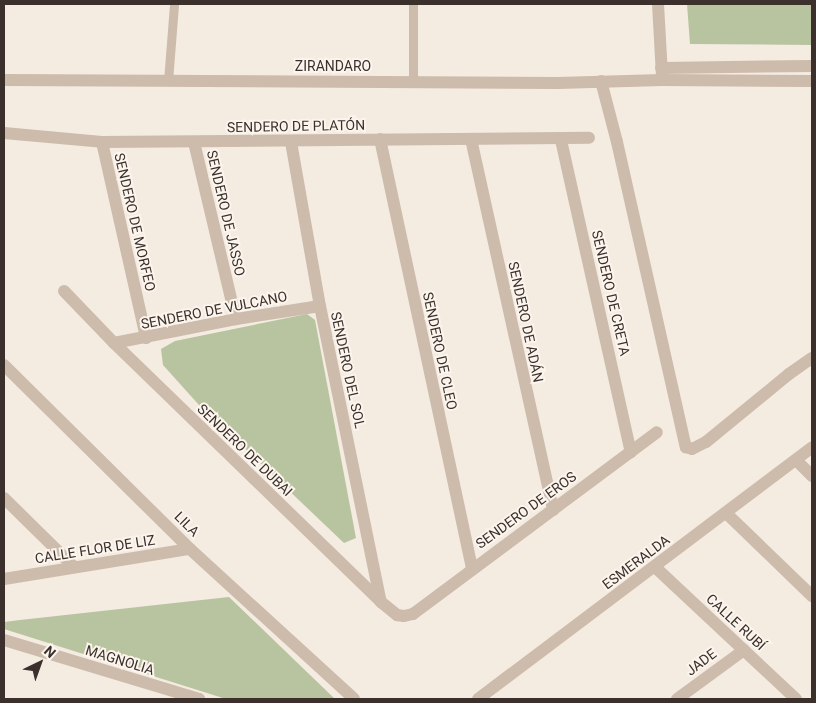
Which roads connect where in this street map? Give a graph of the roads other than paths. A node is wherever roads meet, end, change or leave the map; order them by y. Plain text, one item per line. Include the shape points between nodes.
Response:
1 (174, 4) edge
2 (413, 4) edge
3 (658, 4) edge
4 (812, 66) edge
5 (662, 74) junction
6 (4, 80) edge
7 (168, 81) junction
8 (601, 81) junction
9 (812, 81) edge
10 (413, 82) junction
11 (4, 132) edge
12 (589, 138) dead end
13 (380, 139) junction
14 (471, 139) junction
15 (561, 140) junction
16 (102, 142) junction
17 (194, 142) junction
18 (291, 142) junction
19 (64, 291) dead end
20 (320, 306) junction
21 (236, 319) junction
22 (146, 338) junction
23 (114, 343) junction
24 (812, 358) edge
25 (4, 365) edge
26 (657, 432) dead end
27 (812, 448) edge
28 (631, 452) junction
29 (796, 460) junction
30 (812, 476) edge
31 (4, 498) edge
32 (553, 510) junction
33 (726, 513) junction
34 (190, 549) junction
35 (74, 567) junction
36 (655, 567) junction
37 (472, 568) junction
38 (4, 579) edge
39 (812, 596) edge
40 (380, 602) junction
41 (414, 614) joint
42 (4, 640) edge
43 (744, 650) junction
44 (199, 699) edge
45 (354, 699) edge
46 (478, 699) edge
47 (677, 699) edge
48 (796, 699) edge

1 - 7 lane
2 - 10 lane
3 - 5 street
4 - 5 street
5 - 8 street, ZIRANDARO
5 - 9 street
6 - 7 street, ZIRANDARO
7 - 10 street, ZIRANDARO
8 - 10 street, ZIRANDARO
8 - 24 street via 686,447 692,449 706,442
11 - 16 street, SENDERO DE PLATÓN
12 - 15 street, SENDERO DE PLATÓN
13 - 14 street, SENDERO DE PLATÓN
13 - 18 street, SENDERO DE PLATÓN
13 - 37 street, SENDERO DE CLEO
14 - 15 street, SENDERO DE PLATÓN
14 - 32 street, SENDERO DE ADÁN
15 - 28 street, SENDERO DE CRETA
16 - 17 street, SENDERO DE PLATÓN
16 - 22 street, SENDERO DE MORFEO
17 - 18 street, SENDERO DE PLATÓN
17 - 21 street, SENDERO DE JASSO
18 - 20 street, SENDERO DEL SOL
19 - 23 street, SENDERO DE DUBAI
20 - 21 street, SENDERO DE VULCANO
20 - 40 street, SENDERO DEL SOL
21 - 22 street, SENDERO DE VULCANO
22 - 23 street, SENDERO DE VULCANO
23 - 40 street, SENDERO DE DUBAI
25 - 34 street, LILA
26 - 28 street, SENDERO DE EROS
27 - 29 street, ESMERALDA
28 - 32 street, SENDERO DE EROS
29 - 30 street
29 - 33 street, ESMERALDA
31 - 35 street
32 - 37 street, SENDERO DE EROS
33 - 36 street, ESMERALDA
33 - 39 street
34 - 35 street, CALLE FLOR DE LIZ
34 - 45 street, LILA
35 - 38 street, CALLE FLOR DE LIZ
36 - 43 street, CALLE RUBÍ
36 - 46 street, ESMERALDA
37 - 41 street, SENDERO DE EROS
40 - 41 street, SENDERO DE DUBAI via 397,615
42 - 44 street, MAGNOLIA
43 - 47 street, JADE
43 - 48 street, CALLE RUBÍ

